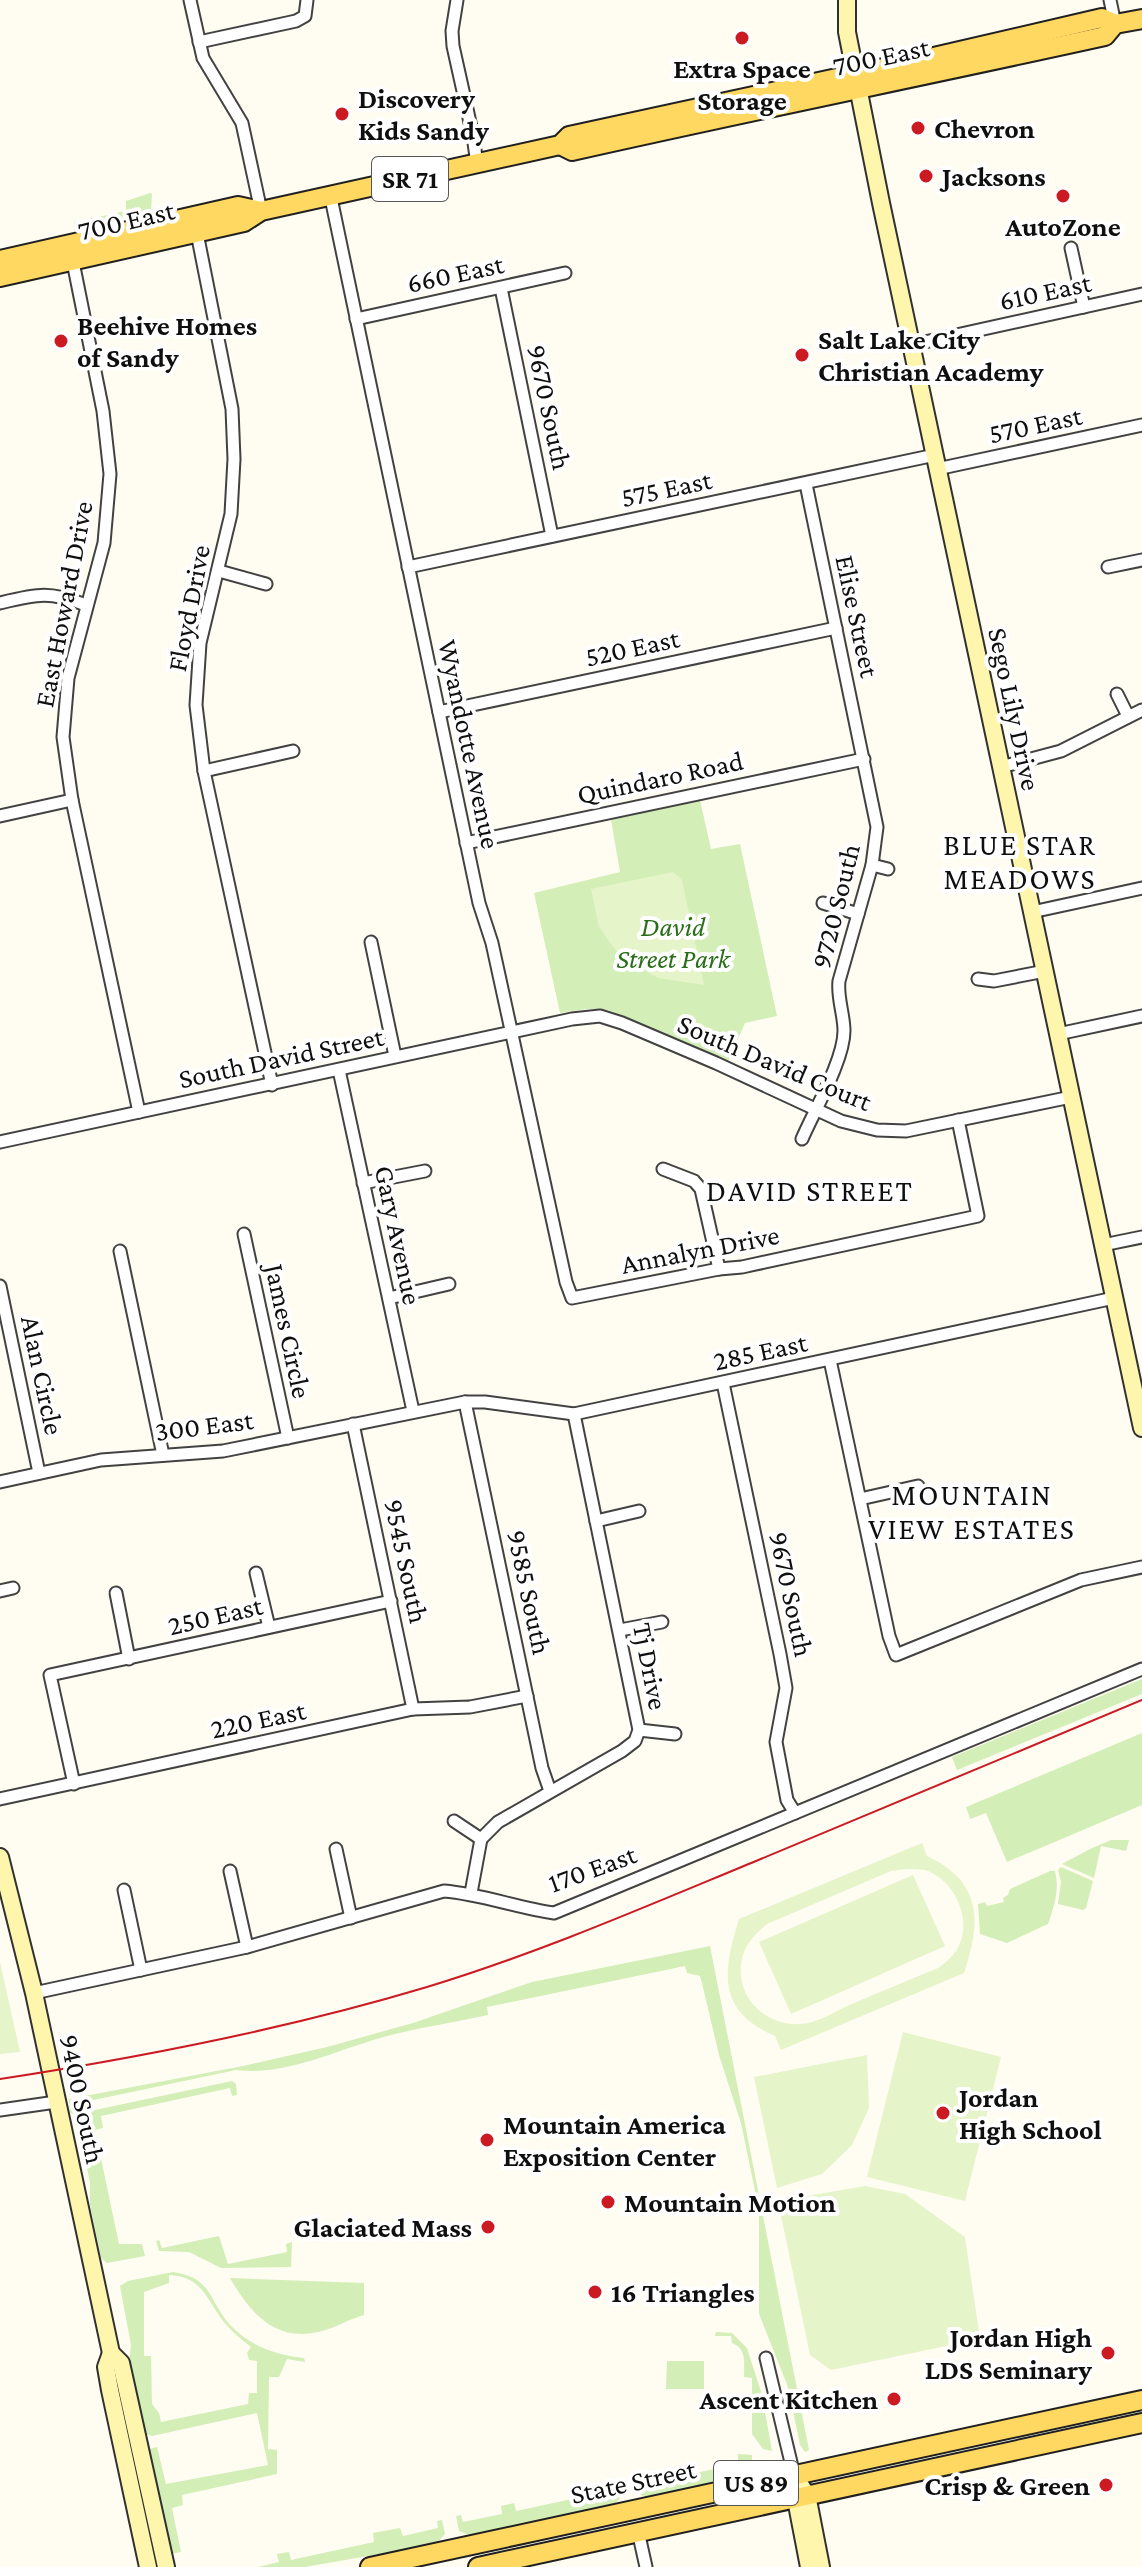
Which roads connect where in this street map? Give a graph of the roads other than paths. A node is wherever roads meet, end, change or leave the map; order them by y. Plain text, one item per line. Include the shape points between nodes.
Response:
1 (190, 0) edge
2 (307, 0) edge
3 (457, 0) edge
4 (847, 0) edge
5 (1110, 0) edge
6 (1142, 19) edge
7 (1115, 24) junction
8 (199, 42) junction
9 (857, 81) junction
10 (477, 164) junction
11 (331, 198) junction
12 (261, 211) junction
13 (197, 233) junction
14 (1071, 248) dead end
15 (71, 253) junction
16 (0, 260) edge
17 (565, 273) dead end
18 (0, 277) edge
19 (501, 288) junction
20 (1142, 294) edge
21 (1084, 307) junction
22 (356, 319) junction
23 (911, 345) junction
24 (1142, 425) edge
25 (936, 462) junction
26 (806, 484) junction
27 (552, 536) junction
28 (1142, 560) edge
29 (408, 567) junction
30 (1108, 567) dead end
31 (219, 571) junction
32 (266, 584) dead end
33 (0, 603) edge
34 (86, 605) junction
35 (836, 628) junction
36 (1117, 694) dead end
37 (1142, 710) edge
38 (439, 712) junction
39 (1128, 716) junction
40 (293, 751) dead end
41 (864, 759) junction
42 (1001, 767) junction
43 (204, 771) junction
44 (72, 800) junction
45 (0, 816) edge
46 (466, 843) junction
47 (872, 865) junction
48 (888, 869) dead end
49 (1142, 888) edge
50 (823, 903) dead end
51 (1032, 912) junction
52 (858, 914) junction
53 (371, 942) dead end
54 (1045, 971) junction
55 (978, 979) dead end
56 (1142, 1016) edge
57 (572, 1019) joint
58 (512, 1032) junction
59 (1058, 1034) junction
60 (395, 1056) junction
61 (339, 1070) junction
62 (272, 1085) junction
63 (1071, 1097) junction
64 (816, 1109) junction
65 (139, 1112) junction
66 (958, 1120) junction
67 (802, 1139) dead end
68 (0, 1142) edge
69 (663, 1169) dead end
70 (425, 1171) dead end
71 (363, 1183) junction
72 (244, 1234) dead end
73 (1142, 1237) edge
74 (1103, 1245) junction
75 (120, 1251) dead end
76 (719, 1269) junction
77 (449, 1284) dead end
78 (0, 1286) edge
79 (389, 1298) junction
80 (572, 1298) joint
81 (1114, 1298) junction
82 (830, 1360) junction
83 (723, 1383) junction
84 (465, 1402) junction
85 (413, 1411) junction
86 (574, 1414) junction
87 (353, 1424) junction
88 (1142, 1428) edge
89 (288, 1438) junction
90 (163, 1455) junction
91 (39, 1473) junction
92 (0, 1482) edge
93 (918, 1486) dead end
94 (860, 1499) junction
95 (639, 1511) dead end
96 (596, 1521) junction
97 (1142, 1567) edge
98 (256, 1573) dead end
99 (13, 1588) dead end
100 (0, 1591) edge
101 (116, 1593) dead end
102 (391, 1601) junction
103 (662, 1622) dead end
104 (269, 1627) junction
105 (620, 1630) junction
106 (129, 1659) junction
107 (1142, 1669) edge
108 (527, 1696) junction
109 (413, 1709) junction
110 (639, 1730) junction
111 (675, 1734) dead end
112 (74, 1784) junction
113 (550, 1791) junction
114 (0, 1799) edge
115 (795, 1813) junction
116 (454, 1821) dead end
117 (481, 1839) junction
118 (336, 1849) dead end
119 (0, 1857) edge
120 (230, 1871) dead end
121 (124, 1890) dead end
122 (471, 1893) junction
123 (351, 1918) junction
124 (247, 1947) junction
125 (141, 1970) junction
126 (34, 1993) junction
127 (56, 2102) junction
128 (0, 2110) edge
129 (111, 2353) junction
130 (766, 2358) dead end
131 (1142, 2400) edge
132 (1142, 2423) edge
133 (794, 2475) junction
134 (801, 2496) junction
135 (638, 2531) junction
136 (148, 2567) edge
137 (166, 2567) edge
138 (370, 2567) edge
139 (478, 2567) edge
140 (646, 2567) edge
141 (809, 2567) edge
142 (821, 2567) edge

1 - 8 street
2 - 8 street via 305,16 296,21
3 - 10 street via 453,46
4 - 9 main road, Sego Lily Drive
5 - 7 street
6 - 7 main road, 700 East / SR 71
7 - 9 main road, 700 East / SR 71 via 1102,18
8 - 12 street via 209,72 235,109 253,157
9 - 10 main road, 700 East / SR 71 via 572,151 560,145
9 - 23 main road, Sego Lily Drive
10 - 11 main road, 700 East / SR 71
11 - 12 main road, 700 East / SR 71
11 - 22 street, Wyandotte Avenue
12 - 13 main road, 700 East / SR 71 via 244,222
12 - 15 main road, 700 East / SR 71 via 238,206
13 - 15 main road, 700 East / SR 71
13 - 31 street, Floyd Drive via 232,409 231,514
14 - 21 street
15 - 16 main road, 700 East / SR 71
15 - 18 main road, 700 East / SR 71
15 - 34 street, East Howard Drive via 103,411 110,474 104,543
17 - 19 street, 660 East
19 - 22 street, 660 East
19 - 27 street, 9670 South
20 - 21 street, 610 East
21 - 23 street, 610 East
22 - 29 street, Wyandotte Avenue
23 - 25 main road, Sego Lily Drive
24 - 25 street, 570 East
25 - 26 street, 575 East
25 - 42 main road, Sego Lily Drive
26 - 27 street, 575 East
26 - 35 street, Elise Street
27 - 29 street, 575 East
28 - 30 street
29 - 38 street, Wyandotte Avenue
31 - 32 street
31 - 43 street, Floyd Drive via 197,671
33 - 34 street via 44,594
34 - 44 street, East Howard Drive via 64,705
35 - 38 street, 520 East
35 - 41 street, Elise Street
36 - 39 street
37 - 39 street
38 - 46 street, Wyandotte Avenue
39 - 42 street via 1061,751
40 - 43 street
41 - 46 street, Quindaro Road
41 - 47 street, 9720 South via 877,827
42 - 51 main road, Sego Lily Drive
43 - 62 street, Floyd Drive
44 - 45 street
44 - 65 street, East Howard Drive
46 - 58 street, Wyandotte Avenue
47 - 48 street
47 - 52 street, 9720 South
49 - 51 street
50 - 52 street
51 - 54 main road, Sego Lily Drive
52 - 64 street, 9720 South via 839,981 842,1049
53 - 60 street
54 - 55 street
54 - 59 main road, Sego Lily Drive
56 - 59 street
57 - 58 street, South David Street
57 - 64 street, South David Court via 600,1016 622,1023
58 - 60 street, South David Street
58 - 80 street, Wyandotte Avenue
59 - 63 main road, Sego Lily Drive
60 - 61 street, South David Street
61 - 62 street, South David Street
61 - 71 street, Gary Avenue
62 - 65 street, South David Street
63 - 66 street
63 - 74 main road, Sego Lily Drive
64 - 66 street, South David Court via 877,1130 906,1131
64 - 67 street, 9720 South
65 - 68 street, South David Street
66 - 76 street, Annalyn Drive via 978,1216
69 - 76 street via 701,1189
70 - 71 street
71 - 79 street, Gary Avenue
72 - 89 street, James Circle
73 - 74 street
74 - 81 main road, Sego Lily Drive
75 - 90 street
76 - 80 street, Annalyn Drive
77 - 79 street
78 - 91 street, Alan Circle
79 - 85 street, Gary Avenue
81 - 82 street, 285 East
81 - 88 main road, Sego Lily Drive
82 - 83 street, 285 East
82 - 94 street
83 - 86 street, 285 East
83 - 115 street, 9670 South via 786,1688 776,1742 787,1800
84 - 85 street, 285 East
84 - 86 street, 285 East
84 - 108 street, 9585 South
85 - 87 street, 300 East
86 - 96 street, Tj Drive
87 - 89 street, 300 East
87 - 102 street, 9545 South
89 - 90 street, 300 East via 223,1451
90 - 91 street, 300 East
91 - 92 street, 300 East
93 - 94 street
94 - 97 street via 896,1655 1081,1580
95 - 96 street
96 - 105 street, Tj Drive
98 - 104 street
99 - 100 street
101 - 106 street
102 - 104 street, 250 East
102 - 109 street, 9545 South
103 - 105 street
104 - 106 street, 250 East
105 - 110 street, Tj Drive
106 - 112 street, 250 East via 50,1675
107 - 115 street, 170 East
108 - 109 street, 220 East via 470,1707
108 - 113 street, 9585 South
109 - 112 street, 220 East
110 - 111 street
110 - 113 street, Tj Drive via 622,1751
112 - 114 street, 220 East
113 - 117 street, Tj Drive via 498,1822
115 - 122 street, 170 East via 554,1913
116 - 117 street
117 - 122 street
118 - 123 street
119 - 126 main road, 9400 South
120 - 124 street
121 - 125 street
122 - 123 street, 170 East via 444,1891
123 - 124 street, 170 East
124 - 125 street, 170 East
125 - 126 street, 170 East
126 - 127 main road, 9400 South
127 - 128 street
127 - 129 main road, 9400 South
129 - 136 main road, 9400 South via 106,2367
129 - 137 main road, 9400 South via 121,2363
130 - 133 street
131 - 133 main road, State Street / US 89
132 - 134 main road, State Street / US 89
133 - 134 main road
133 - 138 main road, State Street / US 89
134 - 135 main road, State Street / US 89
134 - 141 main road
134 - 142 main road
135 - 139 main road, State Street / US 89
135 - 140 street

